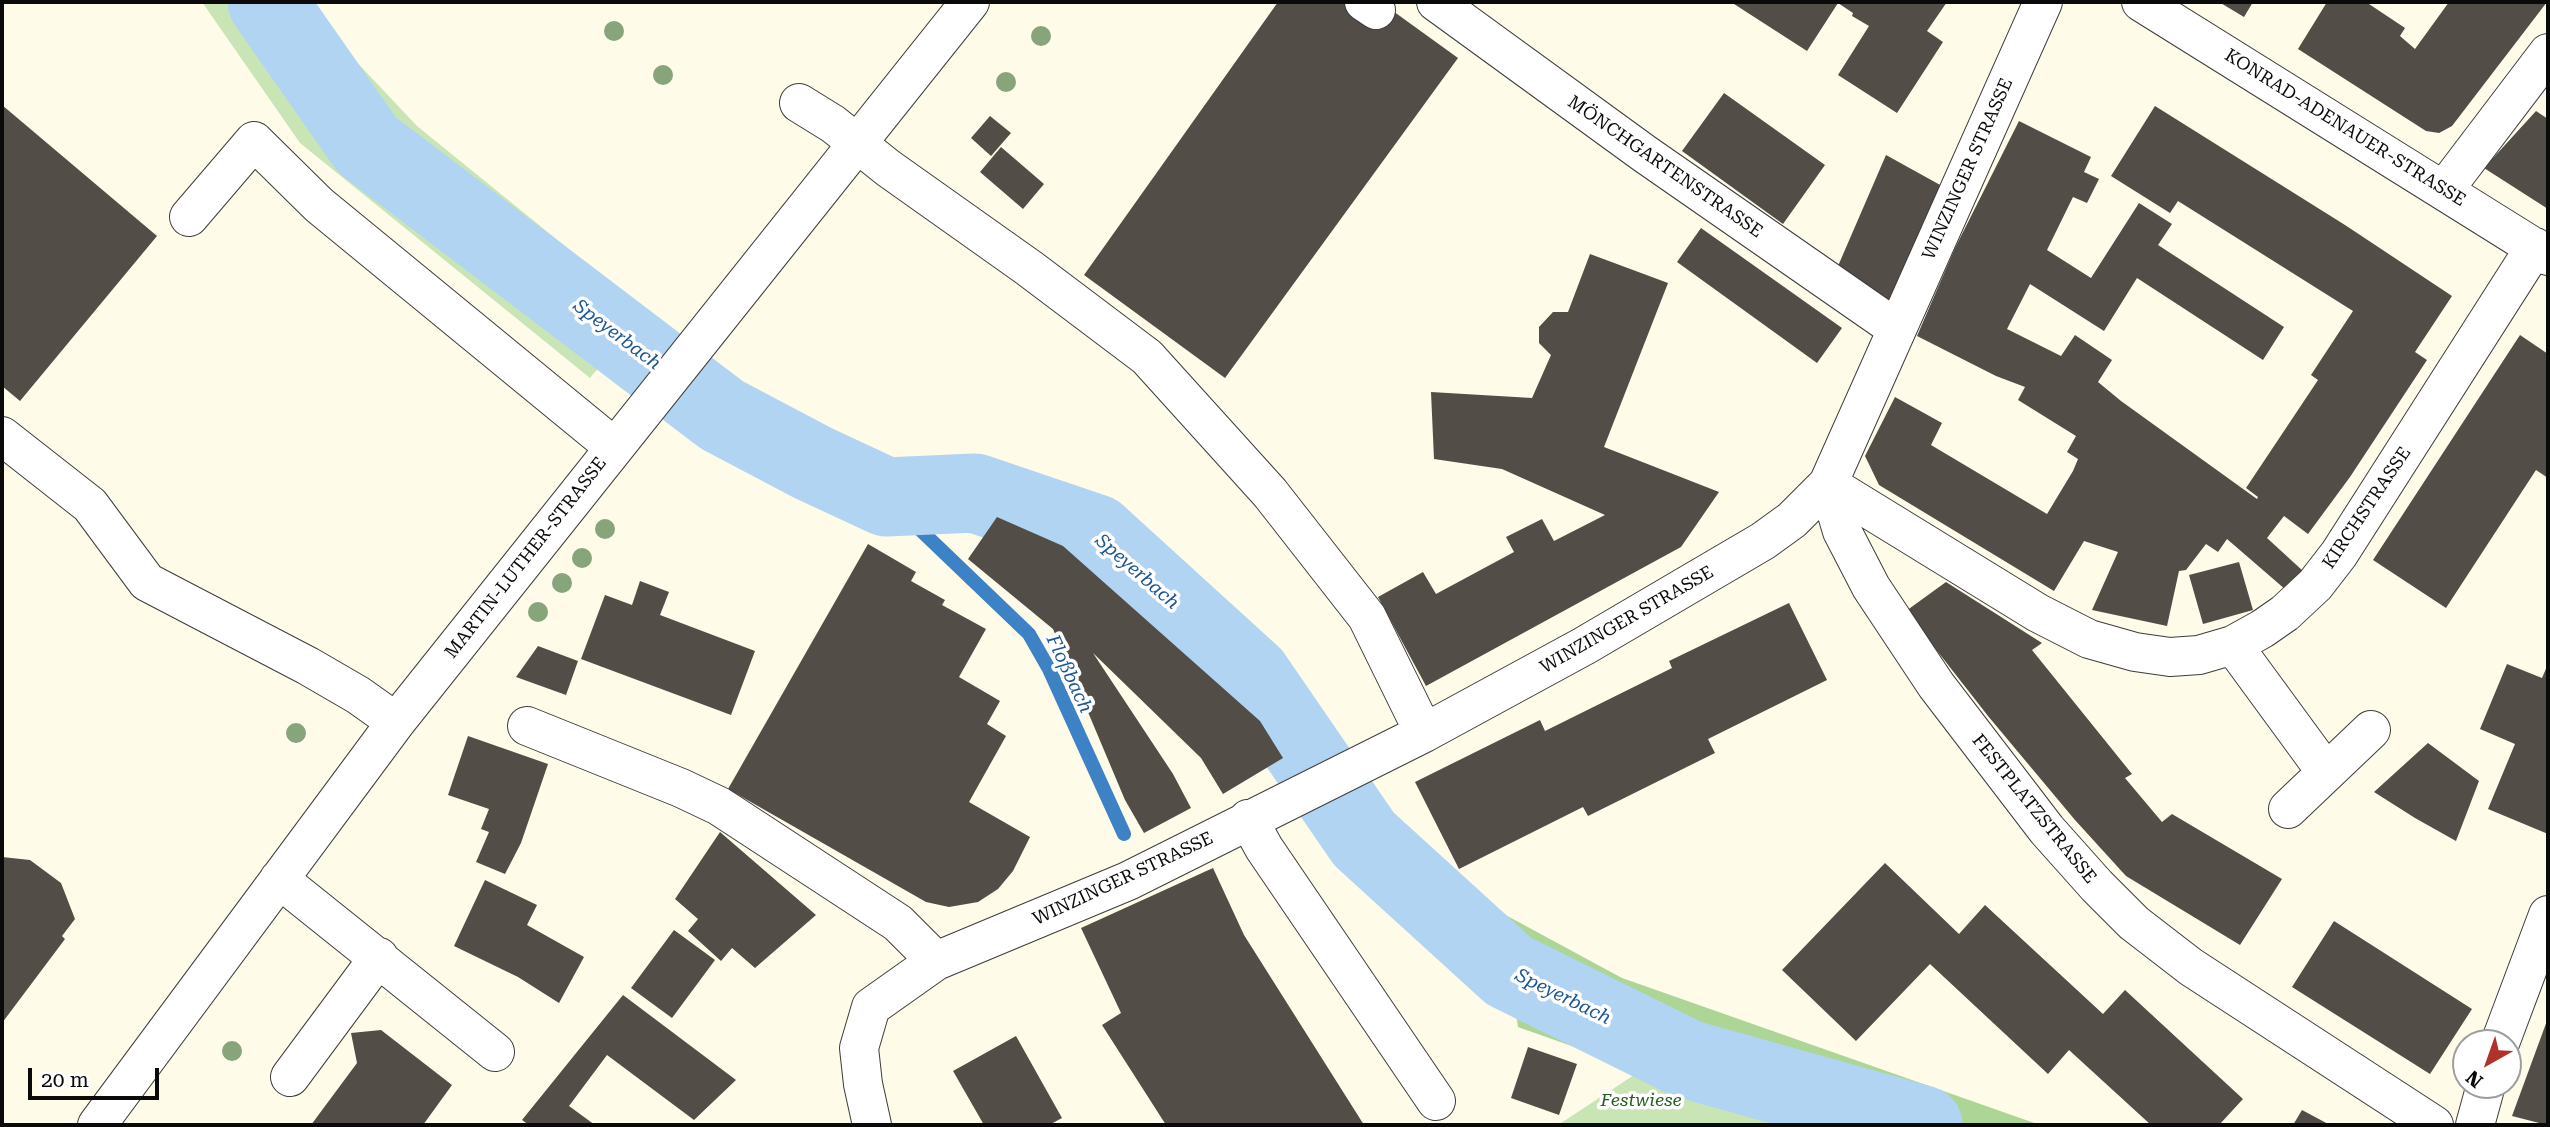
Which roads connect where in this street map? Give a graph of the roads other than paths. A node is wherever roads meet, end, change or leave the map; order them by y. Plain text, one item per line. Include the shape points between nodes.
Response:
1 (970, 2) edge
2 (1436, 2) edge
3 (2043, 2) edge
4 (2141, 2) edge
5 (2548, 53) edge
6 (799, 103) dead end
7 (858, 145) junction
8 (2444, 190) junction
9 (189, 217) dead end
10 (2542, 251) edge
11 (1896, 329) junction
12 (2, 436) edge
13 (614, 447) junction
14 (1828, 484) junction
15 (2233, 645) junction
16 (396, 722) junction
17 (527, 726) dead end
18 (2371, 730) dead end
19 (1424, 733) junction
20 (2326, 772) junction
21 (2288, 809) dead end
22 (1248, 819) junction
23 (279, 879) junction
24 (2548, 915) edge
25 (379, 957) junction
26 (936, 961) junction
27 (2505, 1029) edge
28 (495, 1052) dead end
29 (290, 1077) dead end
30 (2482, 1099) edge
31 (1436, 1101) dead end
32 (97, 1125) edge
33 (872, 1125) edge
34 (2434, 1125) edge
35 (2475, 1125) edge

1 - 7 street, MARTIN-LUTHER-STRASSE
2 - 11 street, MÖNCHGARTENSTRASSE
3 - 11 street, WINZINGER STRASSE
4 - 8 street, KONRAD-ADENAUER-STRASSE
5 - 8 street
6 - 7 street
7 - 13 street, MARTIN-LUTHER-STRASSE
7 - 19 street via 1147,357 1270,493 1367,617
8 - 10 street, KONRAD-ADENAUER-STRASSE
9 - 13 street via 254,141 319,205
10 - 15 street, KIRCHSTRASSE via 2315,585 2285,613
11 - 14 street, WINZINGER STRASSE
12 - 16 street via 90,505 146,582 309,666
13 - 16 street, MARTIN-LUTHER-STRASSE
14 - 15 street, KIRCHSTRASSE via 2038,613 2089,639 2170,657
14 - 19 street, WINZINGER STRASSE via 1763,541
14 - 34 street, FESTPLATZSTRASSE via 1842,531 1865,576 1929,674 2047,830 2097,886 2134,923 2191,967
15 - 20 street
16 - 23 street, MARTIN-LUTHER-STRASSE
17 - 26 street via 719,806 898,923
18 - 20 street
19 - 22 street, WINZINGER STRASSE
20 - 21 street
22 - 26 street, WINZINGER STRASSE via 1128,881
22 - 31 street
23 - 25 street
23 - 32 street, MARTIN-LUTHER-STRASSE
24 - 27 street
25 - 28 street
25 - 29 street
26 - 33 street, WINZINGER STRASSE via 871,1007 859,1048
30 - 35 street

